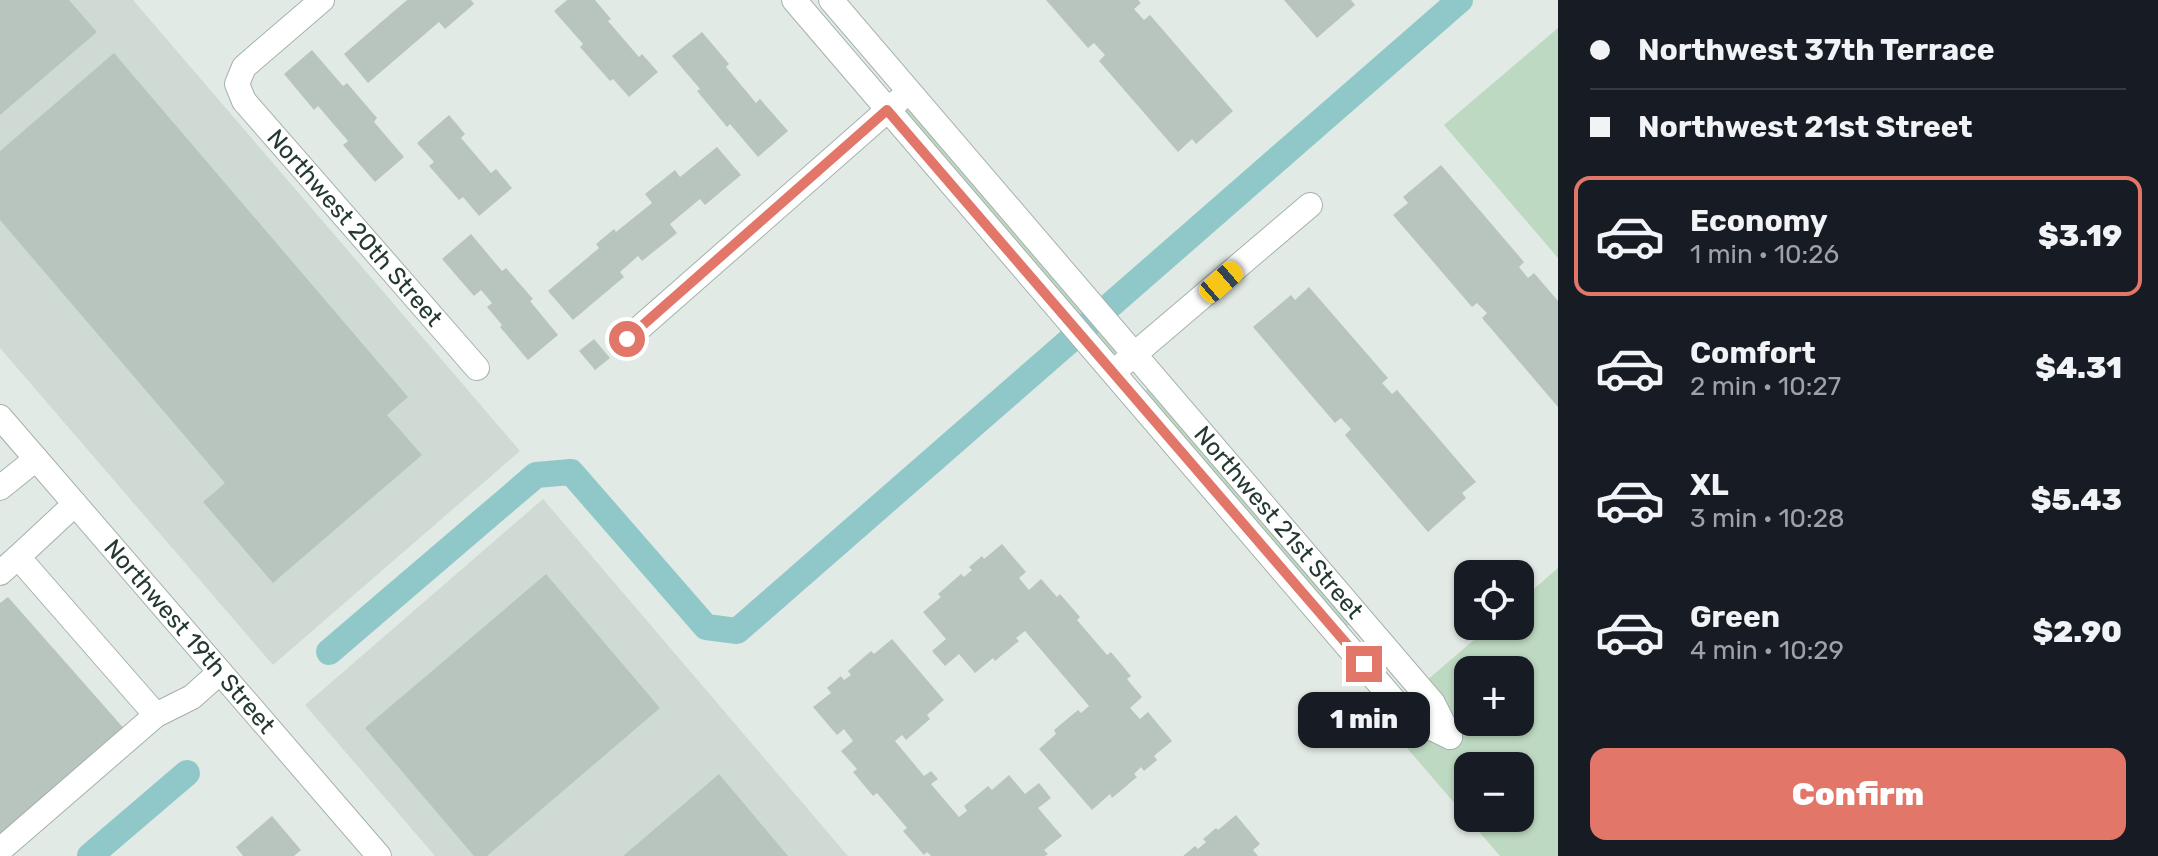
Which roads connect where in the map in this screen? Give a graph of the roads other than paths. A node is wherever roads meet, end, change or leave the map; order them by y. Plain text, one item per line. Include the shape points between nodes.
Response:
1 (322, 0) edge
2 (794, 0) edge
3 (831, 0) edge
4 (909, 92) junction
5 (887, 110) junction
6 (1310, 205) dead end
7 (627, 339) dead end
8 (1134, 354) junction
9 (477, 368) dead end
10 (1113, 372) junction
11 (2, 425) edge
12 (36, 459) junction
13 (0, 488) edge
14 (75, 504) junction
15 (9, 565) edge
16 (220, 672) junction
17 (156, 715) junction
18 (0, 850) edge
19 (379, 856) edge

1 - 9 street, Northwest 20th Street via 244,67 237,84 244,101
2 - 5 street, Northwest 21st Street
3 - 4 street, Northwest 21st Street
4 - 5 street
4 - 8 street, Northwest 21st Street
5 - 7 street
5 - 10 street, Northwest 21st Street
6 - 8 street
8 - 10 street
8 - 10 street, Northwest 21st Street via 1433,703 1450,737 1403,711
11 - 12 street, Northwest 19th Street
12 - 13 street
12 - 14 street, Northwest 19th Street
14 - 15 street
14 - 16 street, Northwest 19th Street
15 - 17 street
16 - 17 street via 192,697
16 - 19 street, Northwest 19th Street
17 - 18 street

